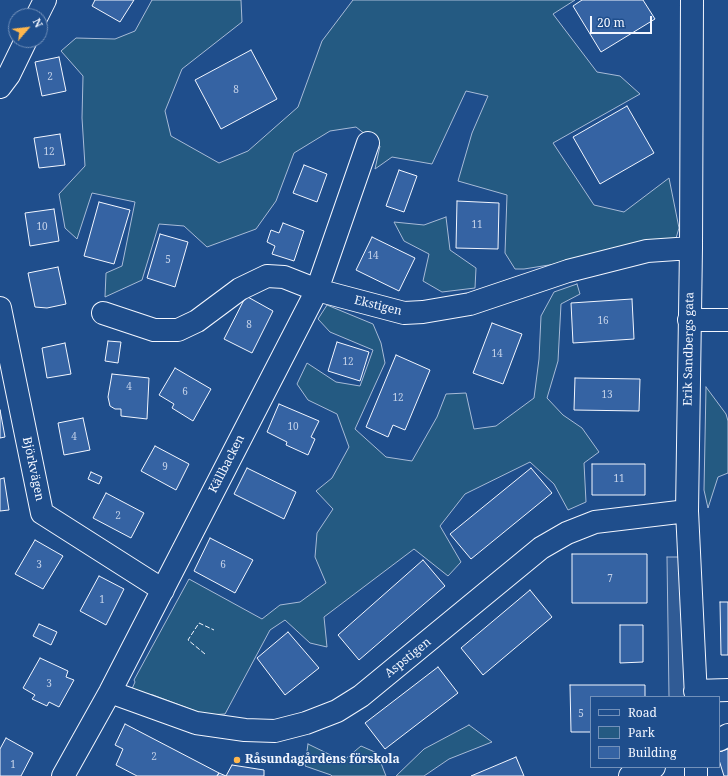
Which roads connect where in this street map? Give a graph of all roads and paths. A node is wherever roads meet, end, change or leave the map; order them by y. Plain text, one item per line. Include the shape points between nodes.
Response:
1 (692, 0) edge
2 (22, 48) edge
3 (0, 88) edge
4 (368, 143) dead end
5 (691, 248) junction
6 (317, 290) junction
7 (0, 308) edge
8 (102, 313) dead end
9 (689, 320) junction
10 (728, 320) edge
11 (3, 339) edge
12 (687, 511) junction
13 (162, 590) junction
14 (728, 690) edge
15 (110, 692) junction
16 (695, 694) edge
17 (651, 768) edge
18 (63, 776) edge
19 (630, 776) edge

1 - 5 street, Erik Sandbergs gata
2 - 3 street
4 - 6 street, Källbacken
5 - 6 street, Ekstigen via 647,251 568,271 470,304 423,312 404,313
5 - 9 street, Erik Sandbergs gata
6 - 8 street, Ekstigen via 284,277 267,276 240,289 197,321 178,330 154,330
6 - 13 street, Källbacken
7 - 11 street, Björkvägen
9 - 10 street
9 - 12 street, Erik Sandbergs gata
11 - 13 street, Björkvägen via 42,513
12 - 15 street, Aspstigen via 595,522 567,533 541,548 360,696 337,711 306,723 275,731 245,730 196,723
12 - 16 street, Erik Sandbergs gata
13 - 15 street, Källbacken
14 - 16 street
15 - 18 street, Källbacken
17 - 19 street

